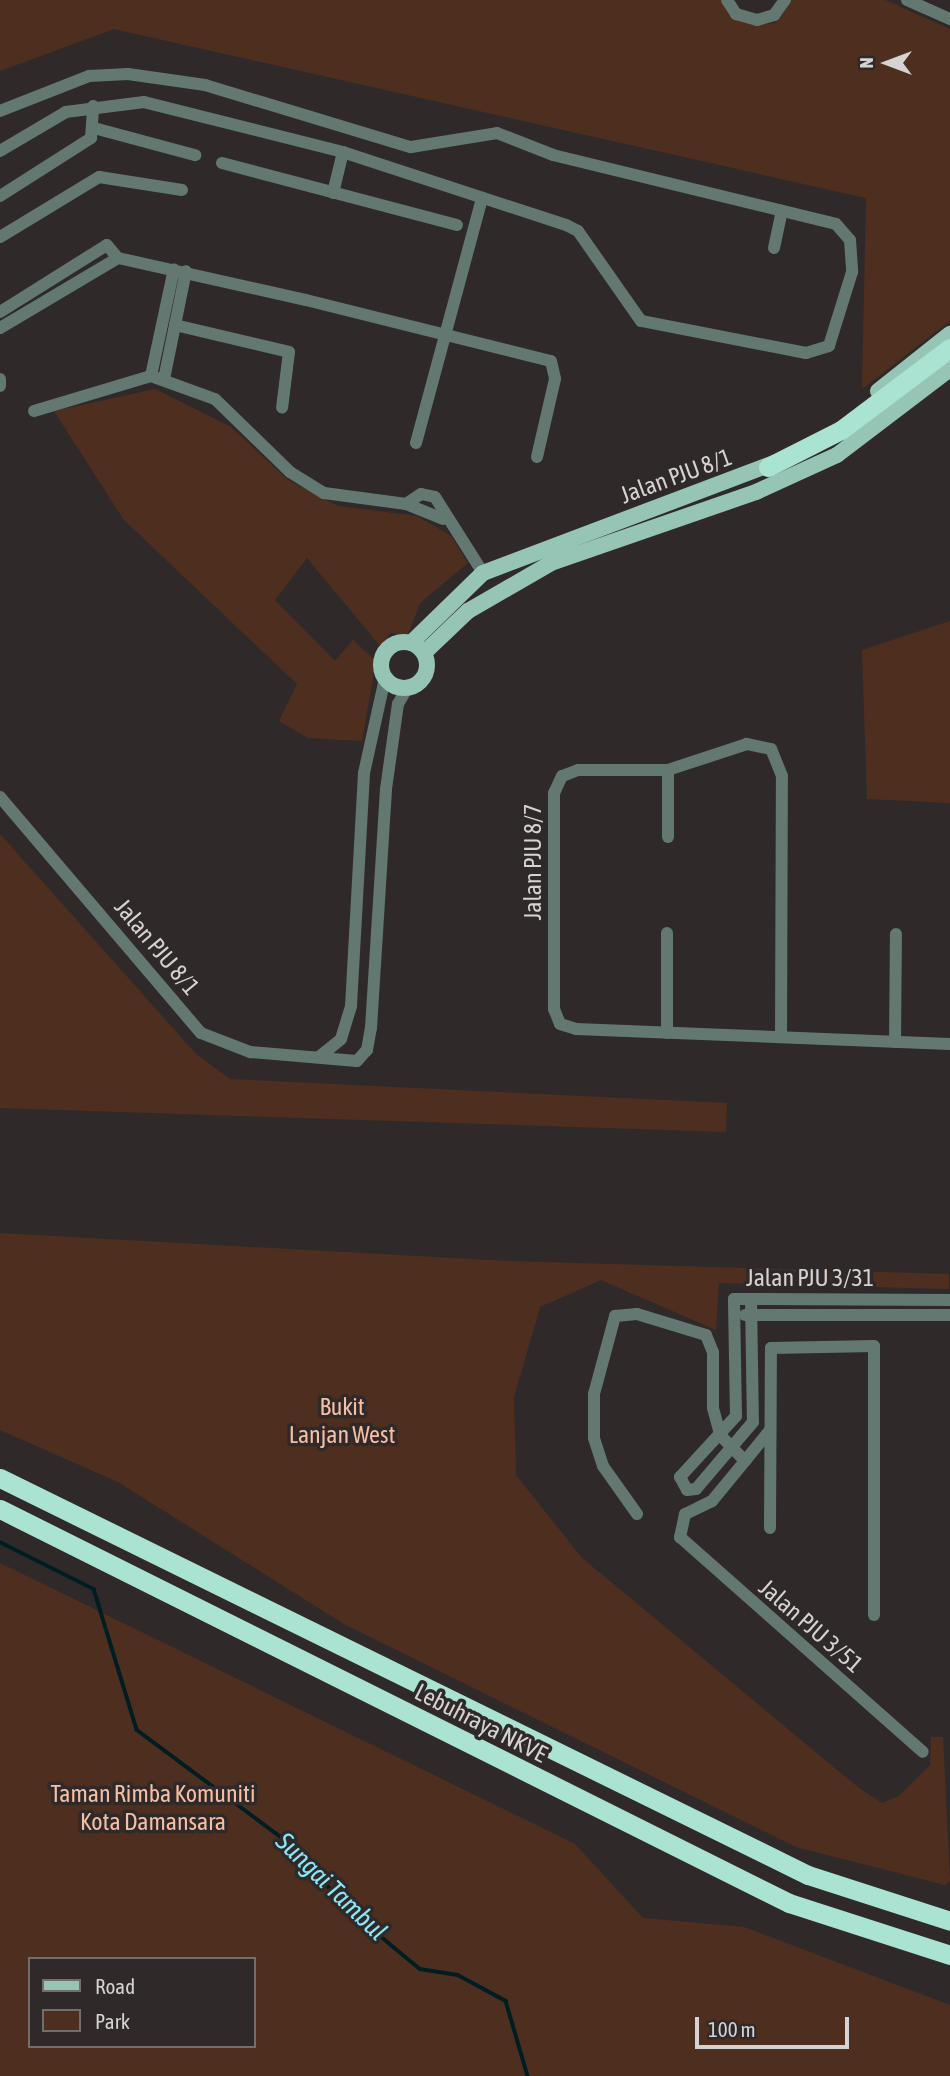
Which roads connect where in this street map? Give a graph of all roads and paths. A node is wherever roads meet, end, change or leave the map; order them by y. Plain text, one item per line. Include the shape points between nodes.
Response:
1 (727, 0) edge
2 (785, 0) edge
3 (907, 0) edge
4 (950, 19) edge
5 (93, 106) junction
6 (0, 111) edge
7 (94, 128) junction
8 (0, 151) edge
9 (343, 152) junction
10 (195, 155) dead end
11 (222, 163) dead end
12 (182, 190) dead end
13 (333, 192) junction
14 (0, 196) edge
15 (482, 198) junction
16 (782, 211) junction
17 (457, 225) dead end
18 (0, 237) edge
19 (774, 248) dead end
20 (118, 258) junction
21 (180, 270) junction
22 (0, 312) edge
23 (175, 325) junction
24 (0, 328) edge
25 (446, 333) junction
26 (950, 334) edge
27 (950, 348) edge
28 (950, 369) edge
29 (157, 378) junction
30 (0, 379) edge
31 (0, 386) edge
32 (282, 408) dead end
33 (34, 411) dead end
34 (416, 443) dead end
35 (537, 457) dead end
36 (768, 467) junction
37 (650, 511) junction
38 (656, 528) junction
39 (483, 573) junction
40 (418, 648) junction
41 (385, 678) junction
42 (408, 687) junction
43 (668, 770) junction
44 (0, 797) edge
45 (668, 837) dead end
46 (667, 933) dead end
47 (896, 934) dead end
48 (351, 1006) junction
49 (372, 1006) junction
50 (667, 1032) junction
51 (781, 1037) junction
52 (895, 1042) junction
53 (950, 1044) edge
54 (318, 1057) junction
55 (751, 1299) junction
56 (950, 1300) edge
57 (734, 1315) junction
58 (751, 1315) junction
59 (950, 1315) edge
60 (770, 1430) junction
61 (720, 1435) junction
62 (732, 1447) junction
63 (745, 1461) junction
64 (0, 1478) edge
65 (0, 1509) edge
66 (637, 1514) dead end
67 (770, 1528) dead end
68 (874, 1615) dead end
69 (923, 1752) dead end
70 (950, 1921) edge
71 (950, 1955) edge

1 - 2 street via 736,14 757,20 774,15
3 - 4 street
5 - 7 street
5 - 8 street via 52,118
5 - 9 street via 144,102
6 - 16 street via 89,76 181,80 387,142 430,149 498,133 553,155
7 - 10 street
7 - 14 street via 84,144
9 - 13 street
9 - 15 street
11 - 13 street
12 - 18 street via 99,177
13 - 17 street
15 - 16 street via 578,231 641,321 824,352 852,272 850,240 836,223
15 - 25 street
16 - 19 street
20 - 21 street
20 - 22 street via 107,245
20 - 24 street
21 - 23 street
21 - 25 street
21 - 29 street
23 - 29 street
23 - 32 street via 289,352
25 - 34 street
25 - 35 street via 551,361 555,379
26 - 36 main road, Jalan PJU 8/1
27 - 36 highway via 841,430
28 - 38 main road, Jalan PJU 8/1 via 837,455
29 - 33 street
29 - 39 street via 215,399 290,472 324,493 405,504 429,494
30 - 31 street
36 - 37 main road, Jalan PJU 8/1
37 - 38 main road
37 - 39 main road, Jalan PJU 8/1
38 - 40 main road, Jalan PJU 8/1 via 551,563 468,611
39 - 40 main road, Jalan PJU 8/1
40 - 41 main road via 385,651
40 - 42 main road via 426,670
41 - 42 main road
41 - 48 street via 364,774
42 - 49 street, Jalan PJU 8/1 via 398,704 386,789
43 - 45 street
43 - 50 street, Jalan PJU 8/7 via 569,771 554,793 556,1017 568,1028
43 - 51 street, Jalan PJU 8/7 via 757,743 779,763
44 - 54 street, Jalan PJU 8/1 via 201,1033 250,1052
46 - 50 street
47 - 52 street
48 - 49 street
48 - 54 street via 341,1038
49 - 54 street, Jalan PJU 8/1 via 362,1059
50 - 51 street, Jalan PJU 8/7
51 - 52 street, Jalan PJU 8/7
52 - 53 street, Jalan PJU 8/7
55 - 56 street, Jalan PJU 3/31
55 - 57 street, Jalan PJU 3/31 via 734,1299
55 - 58 street
57 - 58 street, Jalan PJU 3/31
57 - 61 street via 736,1416
58 - 59 street, Jalan PJU 3/31
58 - 62 street via 753,1422
60 - 63 street
60 - 67 street
60 - 68 street via 771,1348 874,1346
61 - 62 street
61 - 62 street via 680,1477 683,1488 696,1489
61 - 66 street via 713,1408 713,1352 706,1335 637,1314 615,1316 594,1394 594,1438 603,1466
62 - 63 street
63 - 69 street, Jalan PJU 3/51 via 712,1501 685,1514 679,1528 686,1544
64 - 70 highway, Lebuhraya NKVE via 808,1875
65 - 71 highway, Lebuhraya NKVE via 789,1903

